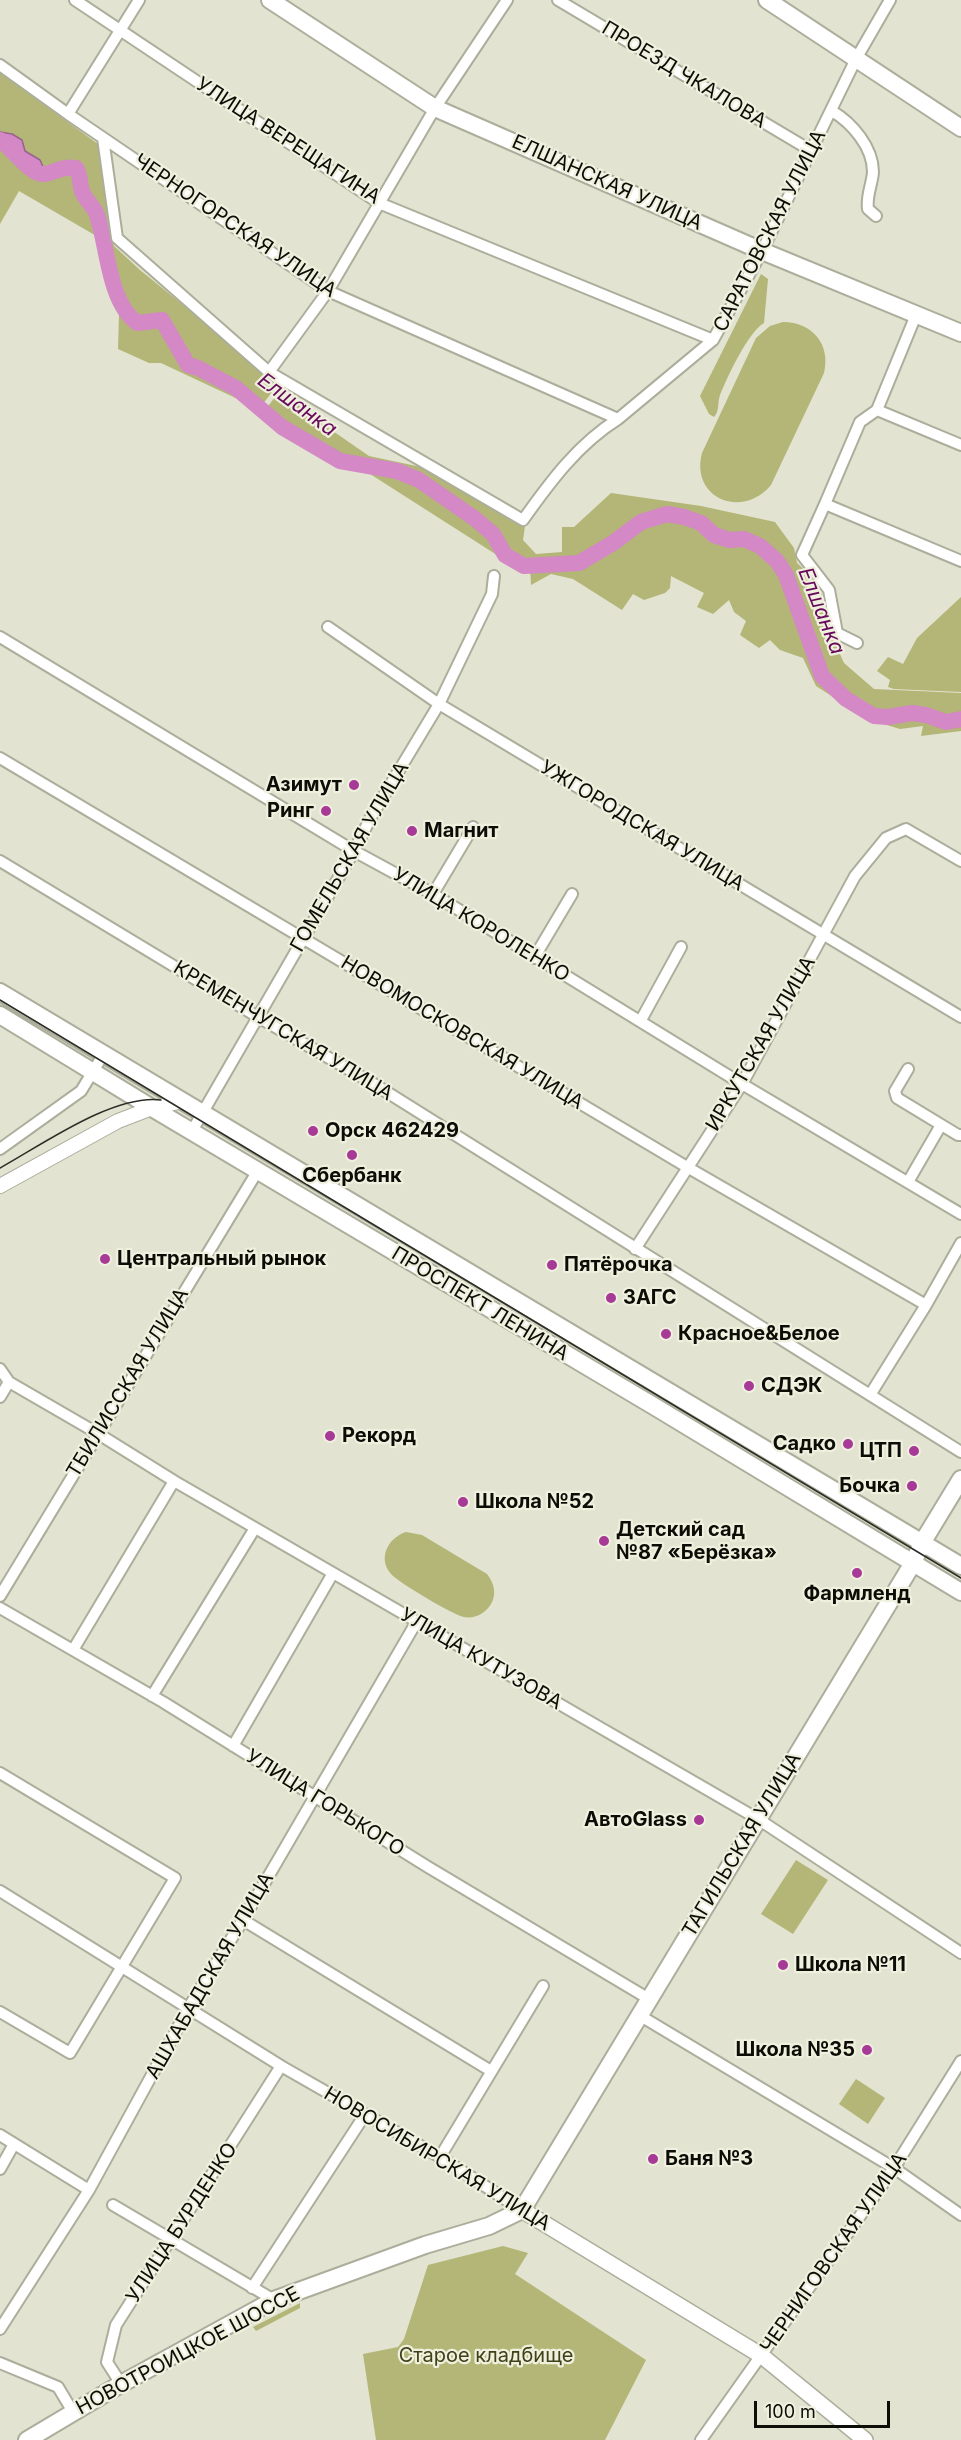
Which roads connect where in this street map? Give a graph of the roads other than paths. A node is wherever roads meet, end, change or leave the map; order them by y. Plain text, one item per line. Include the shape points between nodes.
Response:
1 (75, 0) edge
2 (139, 0) edge
3 (270, 0) edge
4 (507, 0) edge
5 (558, 0) edge
6 (767, 0) edge
7 (890, 0) edge
8 (120, 29) junction
9 (856, 59) junction
10 (0, 65) edge
11 (435, 108) junction
12 (832, 111) junction
13 (68, 114) junction
14 (961, 128) edge
15 (103, 138) junction
16 (810, 150) junction
17 (379, 202) junction
18 (876, 216) dead end
19 (762, 251) junction
20 (328, 291) junction
21 (916, 315) junction
22 (961, 333) edge
23 (713, 340) junction
24 (269, 372) junction
25 (877, 410) junction
26 (618, 419) junction
27 (961, 445) edge
28 (825, 504) junction
29 (961, 561) edge
30 (494, 576) dead end
31 (328, 627) dead end
32 (0, 638) edge
33 (857, 643) dead end
34 (440, 704) junction
35 (0, 758) edge
36 (473, 827) dead end
37 (354, 851) junction
38 (0, 861) edge
39 (961, 861) edge
40 (433, 894) junction
41 (572, 894) dead end
42 (824, 936) junction
43 (303, 939) junction
44 (681, 947) dead end
45 (534, 958) junction
46 (0, 992) edge
47 (0, 1015) edge
48 (258, 1017) junction
49 (961, 1017) edge
50 (640, 1020) junction
51 (104, 1054) junction
52 (908, 1069) dead end
53 (93, 1072) junction
54 (742, 1084) junction
55 (183, 1101) junction
56 (152, 1108) junction
57 (201, 1113) junction
58 (942, 1125) junction
59 (192, 1131) junction
60 (961, 1135) edge
61 (0, 1149) edge
62 (687, 1167) junction
63 (257, 1172) junction
64 (908, 1182) junction
65 (0, 1186) edge
66 (354, 1203) junction
67 (961, 1214) edge
68 (342, 1222) junction
69 (961, 1243) edge
70 (635, 1249) junction
71 (516, 1301) junction
72 (926, 1305) junction
73 (504, 1319) junction
74 (624, 1365) junction
75 (0, 1368) edge
76 (9, 1382) junction
77 (613, 1383) junction
78 (668, 1391) junction
79 (870, 1395) junction
80 (0, 1396) edge
81 (657, 1408) junction
82 (97, 1433) junction
83 (961, 1452) edge
84 (796, 1468) junction
85 (961, 1479) edge
86 (174, 1481) junction
87 (785, 1486) junction
88 (255, 1528) junction
89 (922, 1543) junction
90 (914, 1563) junction
91 (961, 1566) edge
92 (333, 1572) junction
93 (961, 1592) edge
94 (0, 1596) edge
95 (0, 1608) edge
96 (417, 1622) junction
97 (73, 1650) junction
98 (152, 1696) junction
99 (233, 1746) junction
100 (0, 1773) edge
101 (314, 1797) junction
102 (758, 1819) junction
103 (0, 1891) edge
104 (243, 1920) junction
105 (961, 1953) edge
106 (122, 1966) junction
107 (543, 1986) dead end
108 (649, 1999) junction
109 (189, 2007) junction
110 (0, 2012) edge
111 (639, 2014) junction
112 (961, 2061) edge
113 (281, 2066) junction
114 (491, 2071) junction
115 (364, 2116) junction
116 (0, 2135) edge
117 (14, 2144) junction
118 (440, 2157) junction
119 (894, 2168) junction
120 (0, 2169) edge
121 (88, 2190) junction
122 (113, 2205) dead end
123 (522, 2210) junction
124 (961, 2215) edge
125 (171, 2241) junction
126 (252, 2288) junction
127 (274, 2300) junction
128 (0, 2329) edge
129 (762, 2356) junction
130 (3, 2364) edge
131 (0, 2374) edge
132 (121, 2384) junction
133 (73, 2412) junction
134 (862, 2439) edge
135 (27, 2440) edge
136 (701, 2440) edge

1 - 8 street, УЛИЦА ВЕРЕЩАГИНА
2 - 8 street
3 - 11 main road, ЕЛШАНСКАЯ УЛИЦА
4 - 11 street
5 - 16 street, ПРОЕЗД ЧКАЛОВА
6 - 9 main road
7 - 9 street, САРАТОВСКАЯ УЛИЦА
8 - 13 street
8 - 17 street, УЛИЦА ВЕРЕЩАГИНА
9 - 12 street, САРАТОВСКАЯ УЛИЦА
9 - 14 main road
10 - 13 street, ЧЕРНОГОРСКАЯ УЛИЦА
11 - 17 street
11 - 19 main road, ЕЛШАНСКАЯ УЛИЦА
12 - 16 street, САРАТОВСКАЯ УЛИЦА
12 - 18 street, САРАТОВСКАЯ УЛИЦА via 853,126 872,161 866,199 868,209
13 - 15 street, ЧЕРНОГОРСКАЯ УЛИЦА
15 - 20 street, ЧЕРНОГОРСКАЯ УЛИЦА
15 - 24 street via 117,238
16 - 19 street, САРАТОВСКАЯ УЛИЦА
17 - 20 street
17 - 23 street, УЛИЦА ВЕРЕЩАГИНА
19 - 21 main road, ЕЛШАНСКАЯ УЛИЦА
19 - 23 street, САРАТОВСКАЯ УЛИЦА
20 - 24 street
20 - 26 street, ЧЕРНОГОРСКАЯ УЛИЦА
21 - 22 main road, ЕЛШАНСКАЯ УЛИЦА
21 - 25 street
23 - 26 street, САРАТОВСКАЯ УЛИЦА
24 - 26 street, САРАТОВСКАЯ УЛИЦА via 523,520 558,472 601,429
25 - 27 street
25 - 28 street via 860,422
28 - 29 street
28 - 33 street via 802,555 829,590 837,633
30 - 34 street, ГОМЕЛЬСКАЯ УЛИЦА via 492,594
31 - 34 street, УЖГОРОДСКАЯ УЛИЦА
32 - 37 street, УЛИЦА КОРОЛЕНКО
34 - 37 street, ГОМЕЛЬСКАЯ УЛИЦА
34 - 42 street, УЖГОРОДСКАЯ УЛИЦА
35 - 43 street, НОВОМОСКОВСКАЯ УЛИЦА
36 - 40 street
37 - 40 street, УЛИЦА КОРОЛЕНКО
37 - 43 street, ГОМЕЛЬСКАЯ УЛИЦА
38 - 48 street, КРЕМЕНЧУГСКАЯ УЛИЦА
39 - 42 street, ИРКУТСКАЯ УЛИЦА via 906,829 886,838 855,876
40 - 45 street, УЛИЦА КОРОЛЕНКО
41 - 45 street
42 - 49 street, УЖГОРОДСКАЯ УЛИЦА
42 - 54 street, ИРКУТСКАЯ УЛИЦА
43 - 48 street, ГОМЕЛЬСКАЯ УЛИЦА
43 - 62 street, НОВОМОСКОВСКАЯ УЛИЦА
44 - 50 street
45 - 50 street, УЛИЦА КОРОЛЕНКО
46 - 51 main road, ПРОСПЕКТ ЛЕНИНА
47 - 53 main road, ПРОСПЕКТ ЛЕНИНА
48 - 57 street, ГОМЕЛЬСКАЯ УЛИЦА
48 - 70 street, КРЕМЕНЧУГСКАЯ УЛИЦА via 374,1084
50 - 54 street, УЛИЦА КОРОЛЕНКО
51 - 53 street
51 - 55 main road, ПРОСПЕКТ ЛЕНИНА
52 - 58 street via 895,1091 897,1098
53 - 56 main road, ПРОСПЕКТ ЛЕНИНА
53 - 61 street via 81,1091
54 - 62 street, ИРКУТСКАЯ УЛИЦА
54 - 64 street, УЛИЦА КОРОЛЕНКО
55 - 56 street
55 - 57 main road, ПРОСПЕКТ ЛЕНИНА
56 - 59 main road, ПРОСПЕКТ ЛЕНИНА
56 - 65 street via 118,1121
57 - 59 street, ГОМЕЛЬСКАЯ УЛИЦА
57 - 66 main road, ПРОСПЕКТ ЛЕНИНА
58 - 60 street
58 - 64 street
59 - 63 main road, ПРОСПЕКТ ЛЕНИНА
62 - 70 street, ИРКУТСКАЯ УЛИЦА
62 - 72 street, НОВОМОСКОВСКАЯ УЛИЦА
63 - 68 main road, ПРОСПЕКТ ЛЕНИНА
63 - 82 street, ТБИЛИССКАЯ УЛИЦА
64 - 67 street, УЛИЦА КОРОЛЕНКО
66 - 68 street
66 - 71 main road, ПРОСПЕКТ ЛЕНИНА
68 - 73 main road, ПРОСПЕКТ ЛЕНИНА
69 - 72 street
70 - 79 street, КРЕМЕНЧУГСКАЯ УЛИЦА
71 - 73 street
71 - 74 main road, ПРОСПЕКТ ЛЕНИНА
72 - 79 street
73 - 77 main road, ПРОСПЕКТ ЛЕНИНА
74 - 77 street
74 - 78 main road, ПРОСПЕКТ ЛЕНИНА
75 - 76 street, УЛИЦА КУТУЗОВА
76 - 80 street
76 - 82 street, УЛИЦА КУТУЗОВА
77 - 81 main road, ПРОСПЕКТ ЛЕНИНА
78 - 81 street
78 - 84 main road, ПРОСПЕКТ ЛЕНИНА
79 - 83 street, КРЕМЕНЧУГСКАЯ УЛИЦА
81 - 87 main road, ПРОСПЕКТ ЛЕНИНА
82 - 86 street, УЛИЦА КУТУЗОВА
82 - 94 street, ТБИЛИССКАЯ УЛИЦА
84 - 87 street
84 - 89 main road, ПРОСПЕКТ ЛЕНИНА
85 - 89 main road, ТАГИЛЬСКАЯ УЛИЦА
86 - 88 street, УЛИЦА КУТУЗОВА
86 - 97 street
87 - 90 main road, ПРОСПЕКТ ЛЕНИНА
88 - 92 street, УЛИЦА КУТУЗОВА
88 - 98 street
89 - 90 main road, ТАГИЛЬСКАЯ УЛИЦА
89 - 91 main road, ПРОСПЕКТ ЛЕНИНА
90 - 93 main road, ПРОСПЕКТ ЛЕНИНА
90 - 102 main road, ТАГИЛЬСКАЯ УЛИЦА
92 - 96 street, УЛИЦА КУТУЗОВА
92 - 99 street
95 - 97 street, УЛИЦА ГОРЬКОГО
96 - 101 street, АШХАБАДСКАЯ УЛИЦА
96 - 102 street, УЛИЦА КУТУЗОВА
97 - 98 street, УЛИЦА ГОРЬКОГО
98 - 99 street, УЛИЦА ГОРЬКОГО
99 - 101 street, УЛИЦА ГОРЬКОГО
100 - 106 street via 175,1878
101 - 104 street, АШХАБАДСКАЯ УЛИЦА
101 - 108 street, УЛИЦА ГОРЬКОГО
102 - 105 street, УЛИЦА КУТУЗОВА
102 - 108 main road, ТАГИЛЬСКАЯ УЛИЦА
103 - 106 street, НОВОСИБИРСКАЯ УЛИЦА
104 - 109 street, АШХАБАДСКАЯ УЛИЦА
104 - 114 street
106 - 109 street, НОВОСИБИРСКАЯ УЛИЦА
106 - 110 street via 70,2053
107 - 114 street
108 - 111 main road, ТАГИЛЬСКАЯ УЛИЦА
109 - 113 street, НОВОСИБИРСКАЯ УЛИЦА
109 - 121 street, АШХАБАДСКАЯ УЛИЦА
111 - 119 street
111 - 123 main road, ТАГИЛЬСКАЯ УЛИЦА
112 - 119 street, ЧЕРНИГОВСКАЯ УЛИЦА
113 - 115 street, НОВОСИБИРСКАЯ УЛИЦА
113 - 125 street, УЛИЦА БУРДЕНКО
114 - 118 street
115 - 118 street, НОВОСИБИРСКАЯ УЛИЦА
115 - 126 street
116 - 117 street
117 - 120 street
117 - 121 street
118 - 123 street, НОВОСИБИРСКАЯ УЛИЦА
119 - 124 street
119 - 129 street, ЧЕРНИГОВСКАЯ УЛИЦА
121 - 128 street, АШХАБАДСКАЯ УЛИЦА
122 - 125 street
123 - 127 main road, НОВОТРОИЦКОЕ ШОССЕ via 489,2226
123 - 129 main road, НОВОСИБИРСКАЯ УЛИЦА
125 - 126 street
125 - 132 street, УЛИЦА БУРДЕНКО via 116,2325 107,2362
126 - 127 street
127 - 132 main road, НОВОТРОИЦКОЕ ШОССЕ
129 - 134 main road, НОВОСИБИРСКАЯ УЛИЦА
129 - 136 street, ЧЕРНИГОВСКАЯ УЛИЦА
130 - 131 street
130 - 133 street via 58,2387
132 - 133 main road, НОВОТРОИЦКОЕ ШОССЕ
133 - 135 main road, НОВОТРОИЦКОЕ ШОССЕ

